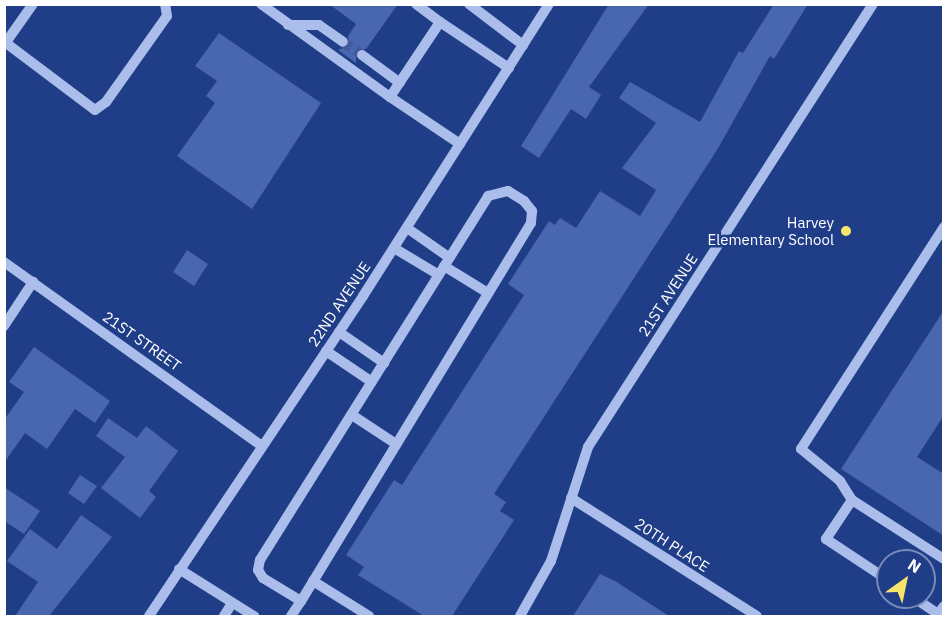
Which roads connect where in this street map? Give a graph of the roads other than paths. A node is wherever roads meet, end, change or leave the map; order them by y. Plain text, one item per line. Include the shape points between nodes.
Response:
1 (33, 4) edge
2 (165, 4) edge
3 (261, 4) edge
4 (416, 4) edge
5 (469, 4) edge
6 (549, 4) edge
7 (873, 4) edge
8 (440, 22) junction
9 (288, 25) junction
10 (344, 42) tunnel mouth
11 (5, 44) edge
12 (524, 45) junction
13 (362, 55) tunnel mouth
14 (509, 68) junction
15 (400, 83) junction
16 (390, 98) junction
17 (460, 144) junction
18 (944, 227) edge
19 (407, 228) junction
20 (394, 248) junction
21 (4, 262) edge
22 (444, 266) junction
23 (33, 282) junction
24 (488, 293) junction
25 (4, 326) edge
26 (339, 332) junction
27 (326, 351) junction
28 (384, 363) junction
29 (372, 382) junction
30 (352, 415) junction
31 (396, 444) junction
32 (261, 445) junction
33 (571, 498) junction
34 (852, 500) junction
35 (944, 559) edge
36 (179, 569) junction
37 (876, 572) edge
38 (314, 581) junction
39 (301, 601) junction
40 (232, 603) junction
41 (944, 606) edge
42 (931, 609) edge
43 (149, 616) edge
44 (224, 616) edge
45 (254, 616) edge
46 (291, 616) edge
47 (369, 616) edge
48 (520, 616) edge
49 (757, 616) edge

1 - 11 street
2 - 11 street via 167,16 106,102 95,110
3 - 9 street
4 - 8 street
5 - 12 street
6 - 12 street, 22ND AVENUE
7 - 33 street, 21ST AVENUE via 588,447
8 - 14 street
8 - 15 street
9 - 10 street via 319,26
9 - 16 street
12 - 14 street, 22ND AVENUE
13 - 15 street
14 - 17 street, 22ND AVENUE
15 - 16 street
16 - 17 street
17 - 19 street, 22ND AVENUE
18 - 34 street via 801,449 840,481
19 - 20 street, 22ND AVENUE
19 - 22 street
20 - 22 street
20 - 26 street, 22ND AVENUE
21 - 23 street, 21ST STREET
22 - 24 street
22 - 24 street via 488,196 507,192 524,201 532,212 531,223
22 - 28 street
23 - 25 street
23 - 32 street, 21ST STREET
24 - 31 street
26 - 27 street, 22ND AVENUE
26 - 28 street
27 - 29 street
27 - 32 street, 22ND AVENUE
28 - 29 street
29 - 30 street
30 - 31 street
30 - 39 street via 260,560 258,570 263,578
31 - 38 street
32 - 36 street, 22ND AVENUE
33 - 48 street, 21ST AVENUE via 552,561
33 - 49 street, 20TH PLACE
34 - 35 street
34 - 37 street via 826,539
36 - 40 street
36 - 43 street, 22ND AVENUE
38 - 39 street
38 - 47 street
39 - 46 street
40 - 44 street
40 - 45 street
41 - 42 street via 939,614

